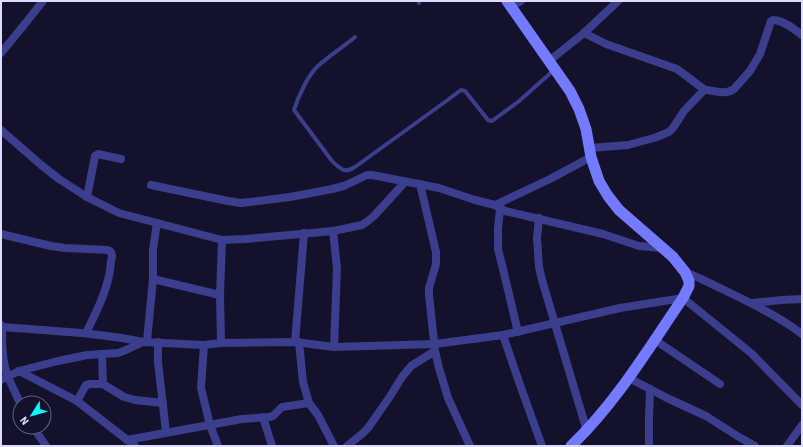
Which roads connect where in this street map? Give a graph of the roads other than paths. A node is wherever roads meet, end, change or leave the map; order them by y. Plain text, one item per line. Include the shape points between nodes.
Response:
1 (43, 1) edge
2 (521, 1) edge
3 (618, 1) edge
4 (509, 3) edge
5 (584, 33) junction
6 (802, 35) edge
7 (355, 37) dead end
8 (1, 53) edge
9 (552, 65) junction
10 (705, 90) junction
11 (1, 130) edge
12 (591, 152) junction
13 (121, 159) dead end
14 (405, 182) junction
15 (420, 184) junction
16 (151, 185) dead end
17 (87, 197) junction
18 (498, 207) junction
19 (539, 218) junction
20 (157, 223) junction
21 (333, 231) junction
22 (304, 233) junction
23 (1, 234) edge
24 (222, 240) junction
25 (662, 248) junction
26 (685, 272) junction
27 (153, 279) junction
28 (220, 295) junction
29 (683, 298) junction
30 (802, 299) edge
31 (752, 303) junction
32 (555, 324) junction
33 (2, 326) edge
34 (518, 332) junction
35 (86, 333) junction
36 (802, 334) edge
37 (503, 335) junction
38 (655, 340) junction
39 (145, 342) junction
40 (158, 342) junction
41 (297, 342) junction
42 (221, 343) junction
43 (204, 346) junction
44 (334, 347) junction
45 (435, 347) junction
46 (102, 354) junction
47 (19, 371) junction
48 (4, 378) edge
49 (629, 378) junction
50 (103, 384) junction
51 (720, 384) dead end
52 (650, 389) junction
53 (15, 395) edge
54 (77, 401) junction
55 (163, 403) junction
56 (309, 403) junction
57 (802, 405) edge
58 (263, 417) junction
59 (210, 425) junction
60 (802, 425) edge
61 (587, 431) junction
62 (166, 432) junction
63 (38, 435) edge
64 (127, 440) junction
65 (46, 446) edge
66 (135, 446) edge
67 (218, 446) edge
68 (272, 446) edge
69 (334, 446) edge
70 (347, 446) edge
71 (470, 446) edge
72 (542, 446) edge
73 (571, 446) edge
74 (649, 446) edge
75 (755, 446) edge
76 (787, 446) edge

1 - 8 street
2 - 4 street
3 - 5 street
4 - 9 street
5 - 9 street
5 - 10 street via 606,44 677,69
6 - 10 street via 777,20 771,21 760,54 742,81 729,92
7 - 9 lane via 317,66 294,110 332,161 346,171 461,90 465,91 492,122 518,102
9 - 12 street via 579,109
10 - 12 street via 684,111 669,132 628,145
11 - 17 street via 54,176
12 - 18 street
12 - 25 street via 599,181 613,203
13 - 17 street via 96,154
14 - 15 street
14 - 16 street via 372,175 332,189 242,202
14 - 21 street via 368,221 362,225
15 - 18 street
15 - 45 street via 436,252 436,264 429,288
17 - 20 street via 119,213
18 - 19 street via 508,212
18 - 34 street via 498,249
19 - 25 street via 639,246
19 - 32 street via 537,238 540,267
20 - 24 street
20 - 27 street via 153,249
21 - 22 street
21 - 44 street via 337,268
22 - 24 street
22 - 41 street
23 - 35 street via 51,246 108,250 112,254 108,280
24 - 28 street
25 - 26 street
26 - 29 street via 689,286
26 - 31 street
27 - 28 street
27 - 39 street
28 - 42 street
29 - 32 street via 620,308
29 - 38 street
29 - 57 street via 750,353
30 - 31 street
31 - 36 street
32 - 34 street
32 - 61 street
33 - 35 street
33 - 48 street
34 - 37 street
35 - 39 street
37 - 45 street
37 - 72 street
38 - 49 street
38 - 51 street
39 - 40 street
39 - 46 street via 118,353
40 - 43 street
40 - 55 street
41 - 42 street
41 - 44 street
41 - 56 street
42 - 43 street
43 - 59 street via 201,388
44 - 45 street
45 - 70 street via 411,366 368,428
45 - 71 street via 448,398
46 - 47 street via 87,355
46 - 50 street
47 - 48 street
47 - 54 street
48 - 53 street
49 - 52 street
49 - 61 street
50 - 54 street via 86,385
50 - 55 street via 124,397
52 - 74 street
52 - 75 street via 706,416
54 - 64 street
55 - 62 street
56 - 58 street via 282,407 273,416
56 - 69 street
58 - 59 street
58 - 68 street
59 - 62 street
59 - 67 street
60 - 76 street
61 - 73 street
62 - 64 street
63 - 65 street
64 - 66 street

